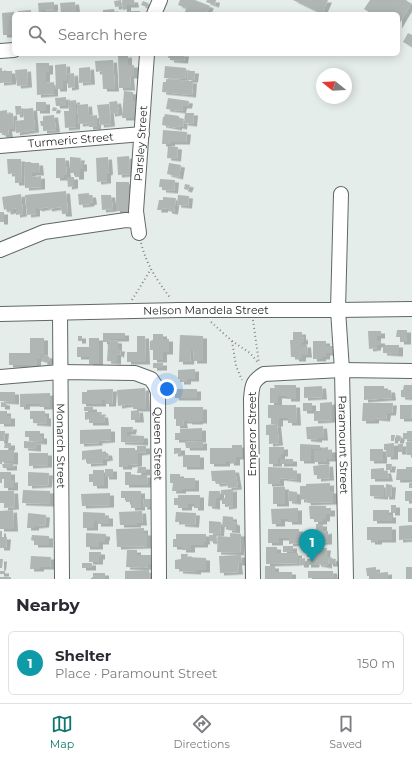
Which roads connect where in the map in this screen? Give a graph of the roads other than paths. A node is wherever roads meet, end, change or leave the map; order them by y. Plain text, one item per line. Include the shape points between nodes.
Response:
1 (160, 0) edge
2 (155, 12) edge
3 (12, 50) edge
4 (0, 51) edge
5 (147, 56) edge
6 (142, 134) junction
7 (0, 146) edge
8 (341, 194) dead end
9 (0, 250) edge
10 (412, 309) edge
11 (338, 310) junction
12 (60, 313) junction
13 (0, 314) edge
14 (342, 370) junction
15 (412, 371) edge
16 (60, 372) junction
17 (0, 377) edge
18 (62, 579) edge
19 (159, 579) edge
20 (253, 579) edge
21 (346, 579) edge

1 - 2 street
3 - 4 street
5 - 6 street, Parsley Street
6 - 7 street, Turmeric Street
6 - 9 street, Parsley Street via 138,227 126,220 44,232
8 - 11 street, Paramount Street
10 - 11 street, Nelson Mandela Street
11 - 12 street, Nelson Mandela Street
11 - 14 street, Paramount Street
12 - 13 street, Nelson Mandela Street
12 - 16 street, Monarch Street
14 - 15 street
14 - 20 street, Emperor Street via 262,369 251,387
14 - 21 street, Paramount Street
16 - 17 street
16 - 18 street, Monarch Street
16 - 19 street, Queen Street via 135,373 150,379 155,385 158,392

